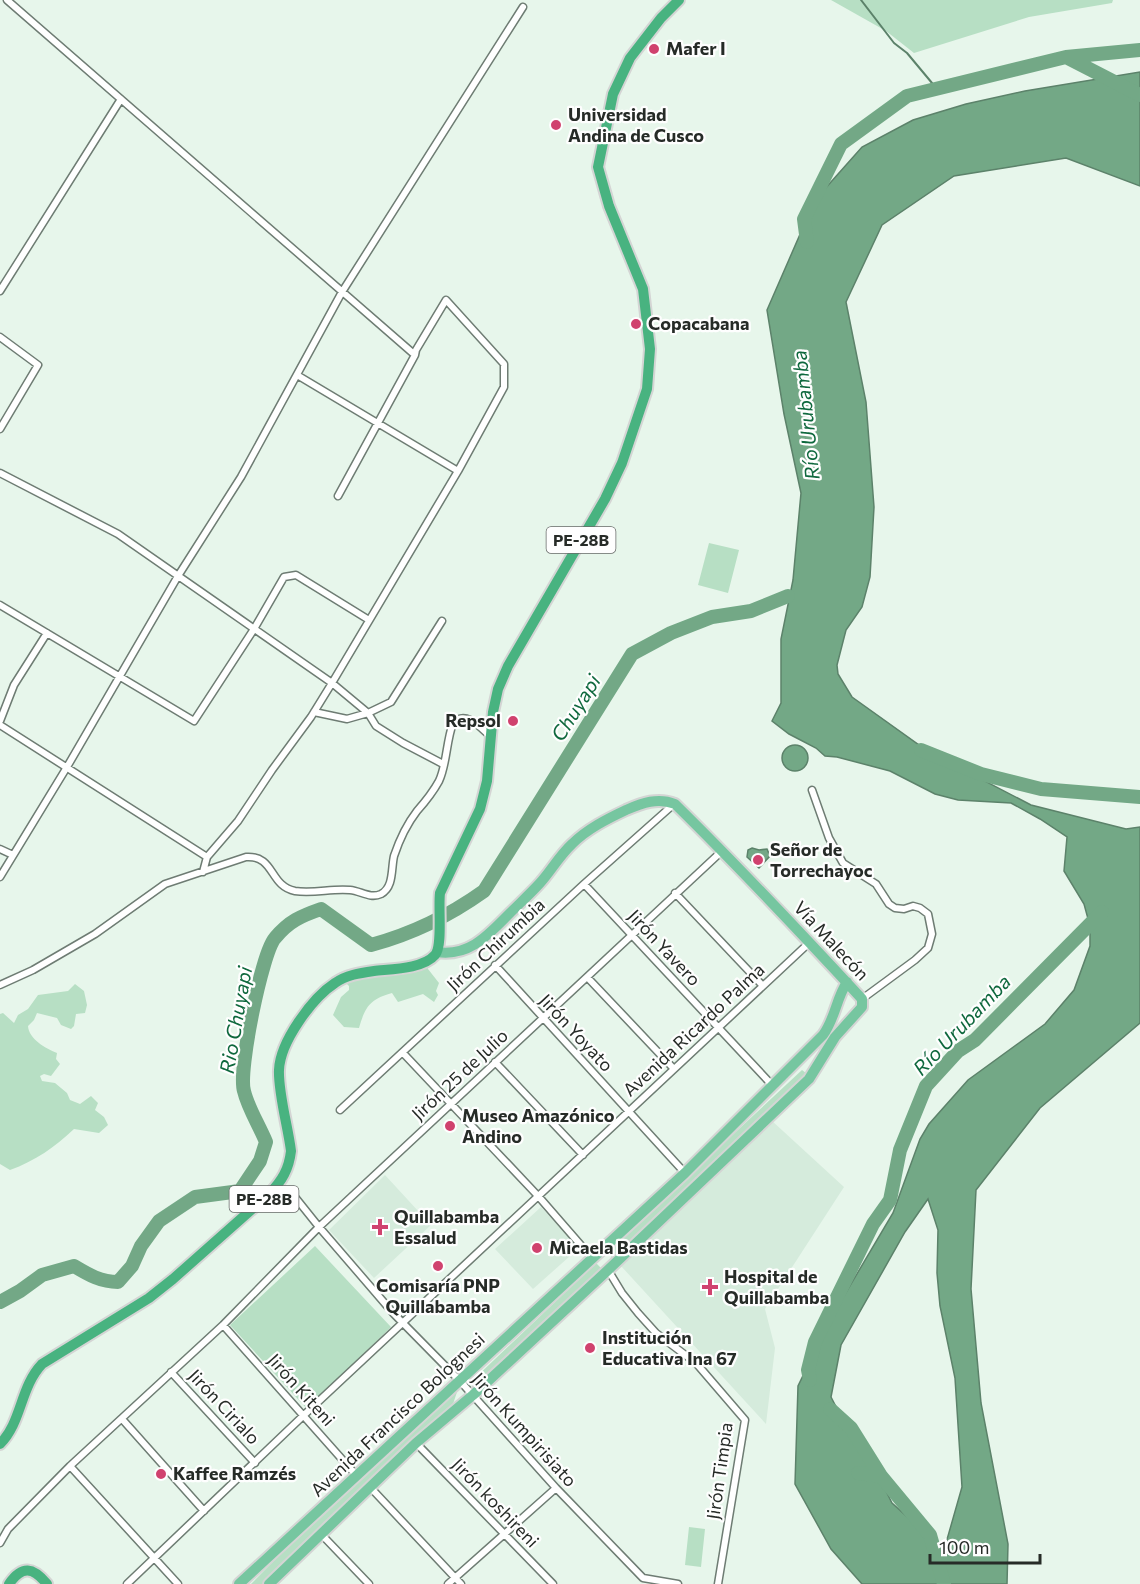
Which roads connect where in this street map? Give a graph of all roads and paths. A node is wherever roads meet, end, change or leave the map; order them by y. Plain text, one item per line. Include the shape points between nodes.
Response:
1 (6, 0) edge
2 (679, 0) edge
3 (0, 3) edge
4 (523, 7) dead end
5 (121, 99) junction
6 (0, 291) edge
7 (342, 292) junction
8 (0, 337) edge
9 (415, 356) junction
10 (297, 375) junction
11 (377, 423) junction
12 (0, 429) edge
13 (458, 471) junction
14 (0, 473) edge
15 (338, 496) dead end
16 (178, 576) junction
17 (0, 605) edge
18 (369, 620) junction
19 (441, 621) dead end
20 (254, 629) junction
21 (47, 633) junction
22 (119, 677) junction
23 (332, 683) junction
24 (314, 712) junction
25 (368, 713) junction
26 (0, 723) edge
27 (490, 736) junction
28 (443, 764) junction
29 (67, 767) junction
30 (812, 790) dead end
31 (675, 804) junction
32 (0, 849) edge
33 (722, 850) junction
34 (13, 855) junction
35 (207, 857) junction
36 (203, 872) junction
37 (0, 877) edge
38 (584, 884) junction
39 (675, 893) junction
40 (631, 935) junction
41 (810, 942) junction
42 (437, 952) junction
43 (495, 965) junction
44 (587, 977) junction
45 (847, 982) junction
46 (0, 985) edge
47 (763, 986) junction
48 (862, 999) junction
49 (543, 1019) junction
50 (718, 1028) junction
51 (403, 1053) junction
52 (495, 1062) junction
53 (796, 1062) junction
54 (674, 1069) junction
55 (813, 1074) junction
56 (772, 1085) junction
57 (451, 1104) junction
58 (340, 1110) dead end
59 (630, 1112) junction
60 (583, 1155) junction
61 (684, 1173) junction
62 (291, 1192) dead end
63 (539, 1197) junction
64 (319, 1227) junction
65 (592, 1258) junction
66 (608, 1270) junction
67 (403, 1323) junction
68 (223, 1325) junction
69 (171, 1372) junction
70 (460, 1381) junction
71 (473, 1395) junction
72 (304, 1415) junction
73 (122, 1419) junction
74 (416, 1443) junction
75 (0, 1444) edge
76 (255, 1463) junction
77 (70, 1466) junction
78 (356, 1475) junction
79 (370, 1487) junction
80 (556, 1488) junction
81 (204, 1511) junction
82 (321, 1534) junction
83 (505, 1535) junction
84 (0, 1543) edge
85 (154, 1558) junction
86 (455, 1578) junction
87 (643, 1578) junction
88 (272, 1583) edge
89 (9, 1584) edge
90 (47, 1584) edge
91 (127, 1584) edge
92 (178, 1584) edge
93 (238, 1584) edge
94 (369, 1584) edge
95 (448, 1584) edge
96 (461, 1584) edge
97 (553, 1584) edge
98 (636, 1584) edge
99 (678, 1584) edge
100 (718, 1584) edge

1 - 3 street
1 - 5 street
2 - 27 highway, PE-28B via 630,58 613,94 598,167 609,206 643,289 650,349 647,389 622,463 605,499 508,666 498,689
4 - 7 street
5 - 6 street
5 - 7 street
7 - 9 street
7 - 10 street
8 - 12 street via 38,365
9 - 11 street
9 - 13 street via 446,300 504,364 504,387
10 - 11 street
10 - 16 street via 241,477
11 - 13 street
11 - 15 street
13 - 18 street
14 - 16 street via 118,534
16 - 20 street
16 - 22 street
17 - 21 street
18 - 20 street via 296,575 284,577
18 - 23 street
19 - 25 street via 392,702
20 - 22 street via 194,722
20 - 23 street
21 - 22 street
21 - 26 street via 14,684
22 - 29 street
23 - 24 street
23 - 25 street
24 - 25 street via 347,719
24 - 35 street via 238,821
25 - 28 street via 376,726
26 - 29 street
27 - 28 street via 471,720 457,719 450,730
27 - 42 highway, PE-28B via 487,781 480,809 445,879 438,904
28 - 36 street via 439,780 401,838 390,884 378,895 346,889 295,891 278,881 266,862 253,856
29 - 34 street
29 - 35 street
30 - 48 street via 829,838 843,863 876,884 895,908 913,906 928,914 932,934 928,948
31 - 33 main road, Vía Malecón
31 - 38 street, Jirón Chirumbia
31 - 42 main road via 657,800 609,818 570,845 540,883 484,939 461,951
32 - 34 street
33 - 39 street, Jirón 25 de Julio
33 - 41 main road, Vía Malecón
34 - 37 street
35 - 36 street
36 - 46 street via 165,884 95,934
38 - 40 street, Jirón Yavero
38 - 43 street, Jirón Chirumbia
39 - 40 street, Jirón 25 de Julio
39 - 47 street
40 - 44 street, Jirón 25 de Julio
40 - 50 street, Jirón Yavero
41 - 45 main road, Vía Malecón
41 - 47 street, Avenida Ricardo Palma
42 - 75 highway, PE-28B via 428,961 408,967 349,975 322,994 298,1023 280,1060 291,1151 286,1173 277,1186 149,1298 42,1364 31,1377 14,1423
43 - 49 street, Jirón Yoyato
43 - 51 street, Jirón Chirumbia
44 - 49 street, Jirón 25 de Julio
44 - 54 street
45 - 48 main road, Vía Malecón
45 - 53 main road, Avenida Francisco Bolognesi via 829,1027
47 - 50 street, Avenida Ricardo Palma
48 - 55 main road, Avenida Francisco Bolognesi via 862,1007 835,1037
49 - 52 street, Jirón 25 de Julio
49 - 59 street, Jirón Yoyato
50 - 54 street, Avenida Ricardo Palma
50 - 56 street, Jirón Yavero
51 - 57 street
51 - 58 street, Jirón Chirumbia
52 - 57 street, Jirón 25 de Julio
52 - 60 street
53 - 55 main road
53 - 56 main road, Avenida Francisco Bolognesi
54 - 59 street, Avenida Ricardo Palma
55 - 66 main road, Avenida Francisco Bolognesi
56 - 61 main road, Avenida Francisco Bolognesi
57 - 63 street
57 - 64 street, Jirón 25 de Julio
59 - 60 street, Avenida Ricardo Palma
59 - 61 street, Jirón Yoyato
60 - 63 street, Avenida Ricardo Palma
61 - 65 main road, Avenida Francisco Bolognesi
62 - 64 street, Jirón Kumpirisiato
63 - 65 street
63 - 67 street, Avenida Ricardo Palma
64 - 67 street, Jirón Kumpirisiato
64 - 68 street, Jirón 25 de Julio
65 - 70 main road, Avenida Francisco Bolognesi
66 - 71 main road, Avenida Francisco Bolognesi
66 - 100 street, Jirón Timpia via 638,1313 696,1363 745,1420
67 - 70 street, Jirón Kumpirisiato
67 - 72 street, Avenida Ricardo Palma
68 - 69 street, Jirón 25 de Julio
68 - 72 street, Jirón Kiteni
69 - 73 street, Jirón 25 de Julio
69 - 76 street, Jirón Cirialo
70 - 71 street, Jirón Kumpirisiato
70 - 78 main road, Avenida Francisco Bolognesi
71 - 74 main road, Avenida Francisco Bolognesi
71 - 80 street, Jirón Kumpirisiato
72 - 76 street, Avenida Ricardo Palma
72 - 78 street, Jirón Kiteni
73 - 77 street, Jirón 25 de Julio
73 - 81 street
74 - 79 main road, Avenida Francisco Bolognesi
74 - 83 street, Jirón koshireni
76 - 81 street, Avenida Ricardo Palma
77 - 84 street, Jirón 25 de Julio via 8,1529
77 - 85 street
78 - 93 main road, Avenida Francisco Bolognesi
79 - 82 main road, Avenida Francisco Bolognesi
79 - 86 street
80 - 83 street
80 - 87 street, Jirón Kumpirisiato
81 - 85 street, Avenida Ricardo Palma
82 - 88 main road, Avenida Francisco Bolognesi
82 - 94 street
83 - 86 street
83 - 97 street, Jirón koshireni
85 - 91 street, Avenida Ricardo Palma
85 - 92 street
86 - 95 street
86 - 96 street
87 - 98 street
87 - 99 street
89 - 90 highway via 26,1570

